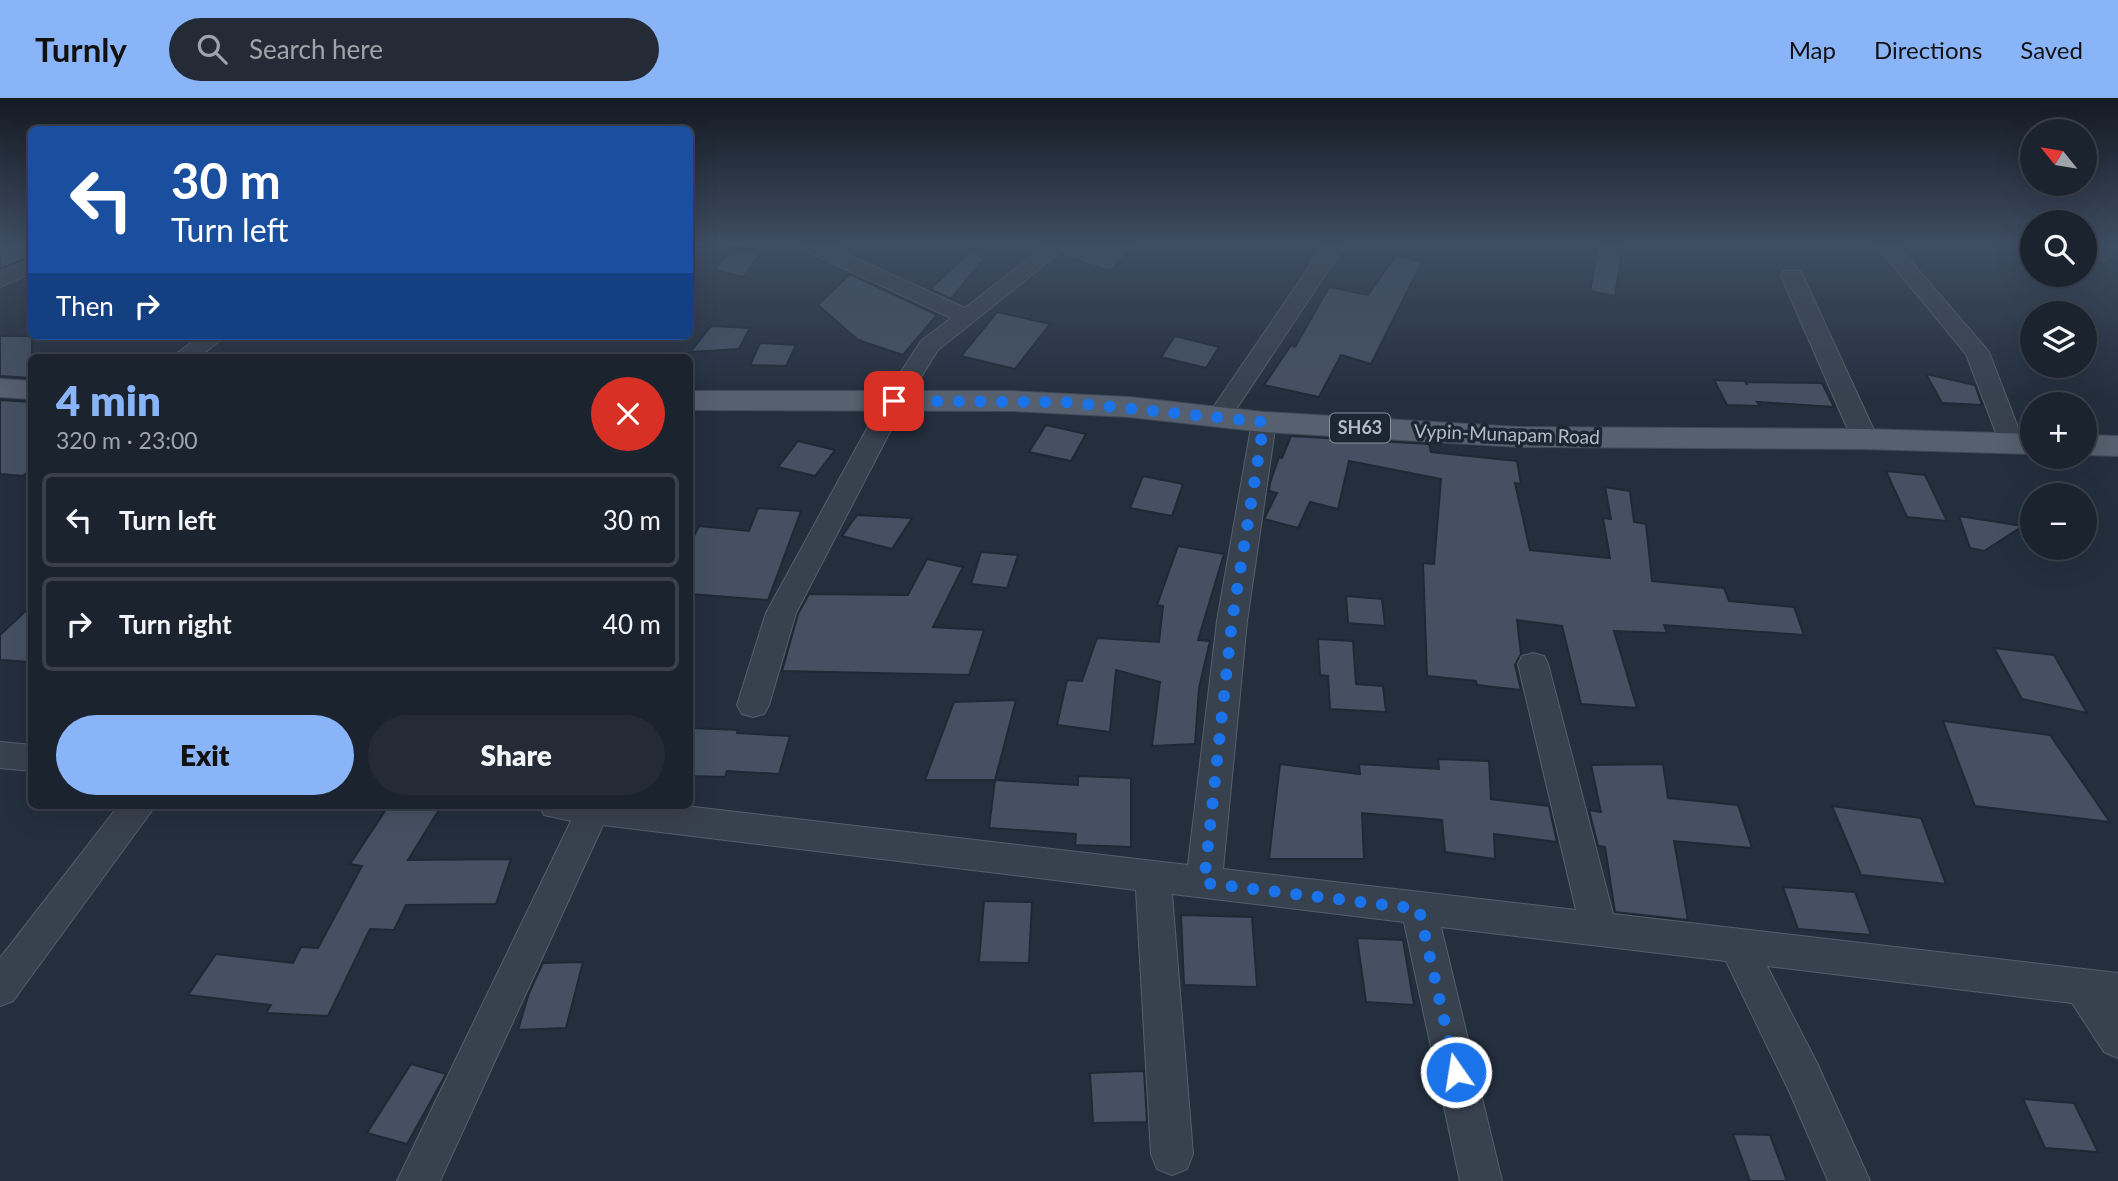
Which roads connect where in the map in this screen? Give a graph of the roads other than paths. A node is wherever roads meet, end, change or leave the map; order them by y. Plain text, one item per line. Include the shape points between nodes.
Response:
1 (920, 296) edge
2 (992, 296) edge
3 (1301, 296) edge
4 (1801, 296) edge
5 (1929, 296) edge
6 (965, 316) junction
7 (209, 340) edge
8 (188, 354) edge
9 (0, 388) edge
10 (28, 390) edge
11 (693, 401) edge
12 (894, 401) junction
13 (1218, 418) junction
14 (1264, 422) junction
15 (1865, 439) junction
16 (2020, 442) edge
17 (2020, 444) edge
18 (2097, 446) edge
19 (2118, 446) edge
20 (1533, 664) dead end
21 (753, 705) dead end
22 (136, 809) edge
23 (594, 809) edge
24 (602, 809) edge
25 (1153, 876) junction
26 (1204, 883) junction
27 (1419, 909) junction
28 (1599, 930) junction
29 (1738, 947) junction
30 (0, 988) edge
31 (2101, 990) edge
32 (2118, 1039) edge
33 (1172, 1154) dead end
34 (418, 1181) edge
35 (1481, 1181) edge
36 (1849, 1181) edge

1 - 6 street
2 - 6 street
3 - 13 street
4 - 15 street
5 - 16 street via 1977,352
6 - 12 street via 929,346
7 - 8 street
9 - 10 main road
11 - 12 main road, Vypin-Munapam Road / SH63
12 - 13 main road, Vypin-Munapam Road / SH63 via 1064,402
12 - 21 street via 780,613
13 - 14 main road, Vypin-Munapam Road / SH63
14 - 15 main road, Vypin-Munapam Road / SH63 via 1519,437
14 - 26 street via 1232,621
15 - 17 main road, Vypin-Munapam Road / SH63
18 - 19 main road
20 - 28 street
22 - 30 street
23 - 34 street
24 - 25 street
25 - 26 street
25 - 33 street
26 - 27 street
27 - 28 street
27 - 35 street
28 - 29 street
29 - 31 street
29 - 36 street
31 - 32 street

